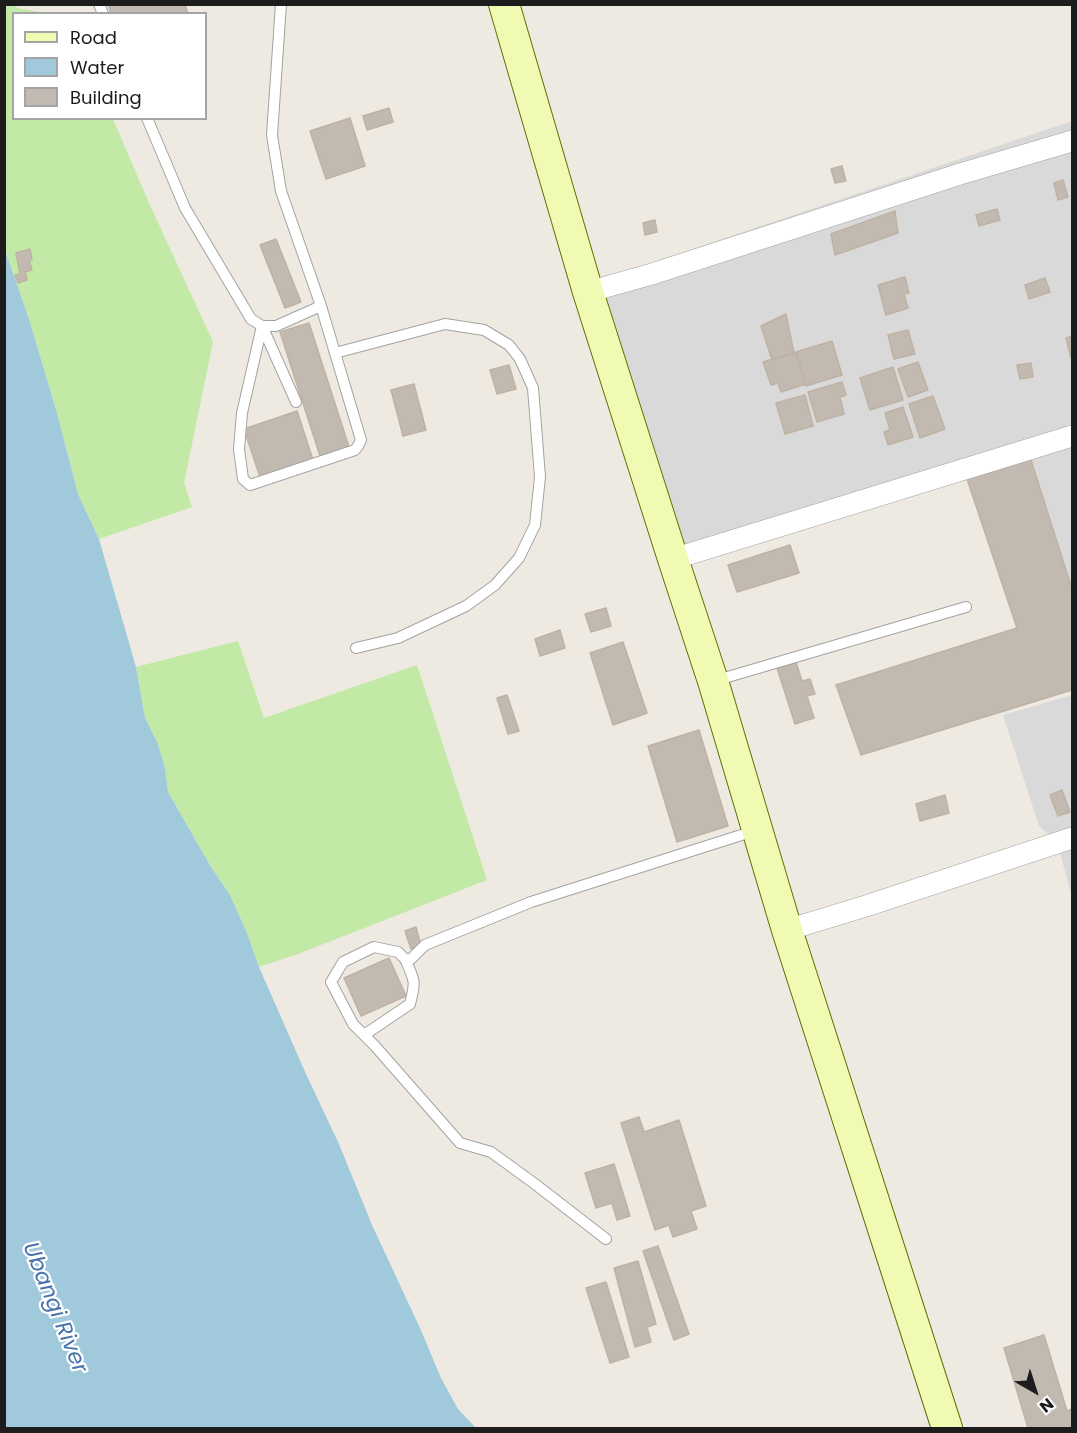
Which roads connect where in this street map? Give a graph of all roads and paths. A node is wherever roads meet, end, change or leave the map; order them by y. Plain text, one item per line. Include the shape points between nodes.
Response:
1 (281, 4) edge
2 (504, 4) edge
3 (148, 120) edge
4 (1072, 141) edge
5 (588, 292) junction
6 (321, 306) junction
7 (262, 326) junction
8 (334, 353) junction
9 (296, 402) dead end
10 (1072, 436) edge
11 (673, 559) junction
12 (966, 607) dead end
13 (356, 648) dead end
14 (713, 681) junction
15 (758, 830) junction
16 (1072, 838) edge
17 (788, 930) junction
18 (405, 959) junction
19 (364, 1035) junction
20 (606, 1239) dead end
21 (946, 1428) edge

1 - 6 lane via 272,135 281,191
2 - 5 street
3 - 7 lane via 185,208 250,319
4 - 5 street
5 - 11 street
6 - 7 lane via 276,326
6 - 8 lane
7 - 8 lane via 242,413 239,448 243,479 250,485 358,446 361,440
7 - 9 lane
8 - 13 lane via 445,324 484,330 508,345 520,359 532,388 540,477 535,525 519,558 495,585 466,606 398,638
10 - 11 street
11 - 14 street
12 - 14 lane
14 - 15 street
15 - 17 street
15 - 18 lane via 531,902 425,945 411,959
16 - 17 street
17 - 21 street
18 - 19 lane via 415,984 410,1004
18 - 19 lane via 398,952 374,947 344,962 331,982 353,1024
19 - 20 lane via 460,1143 491,1152

